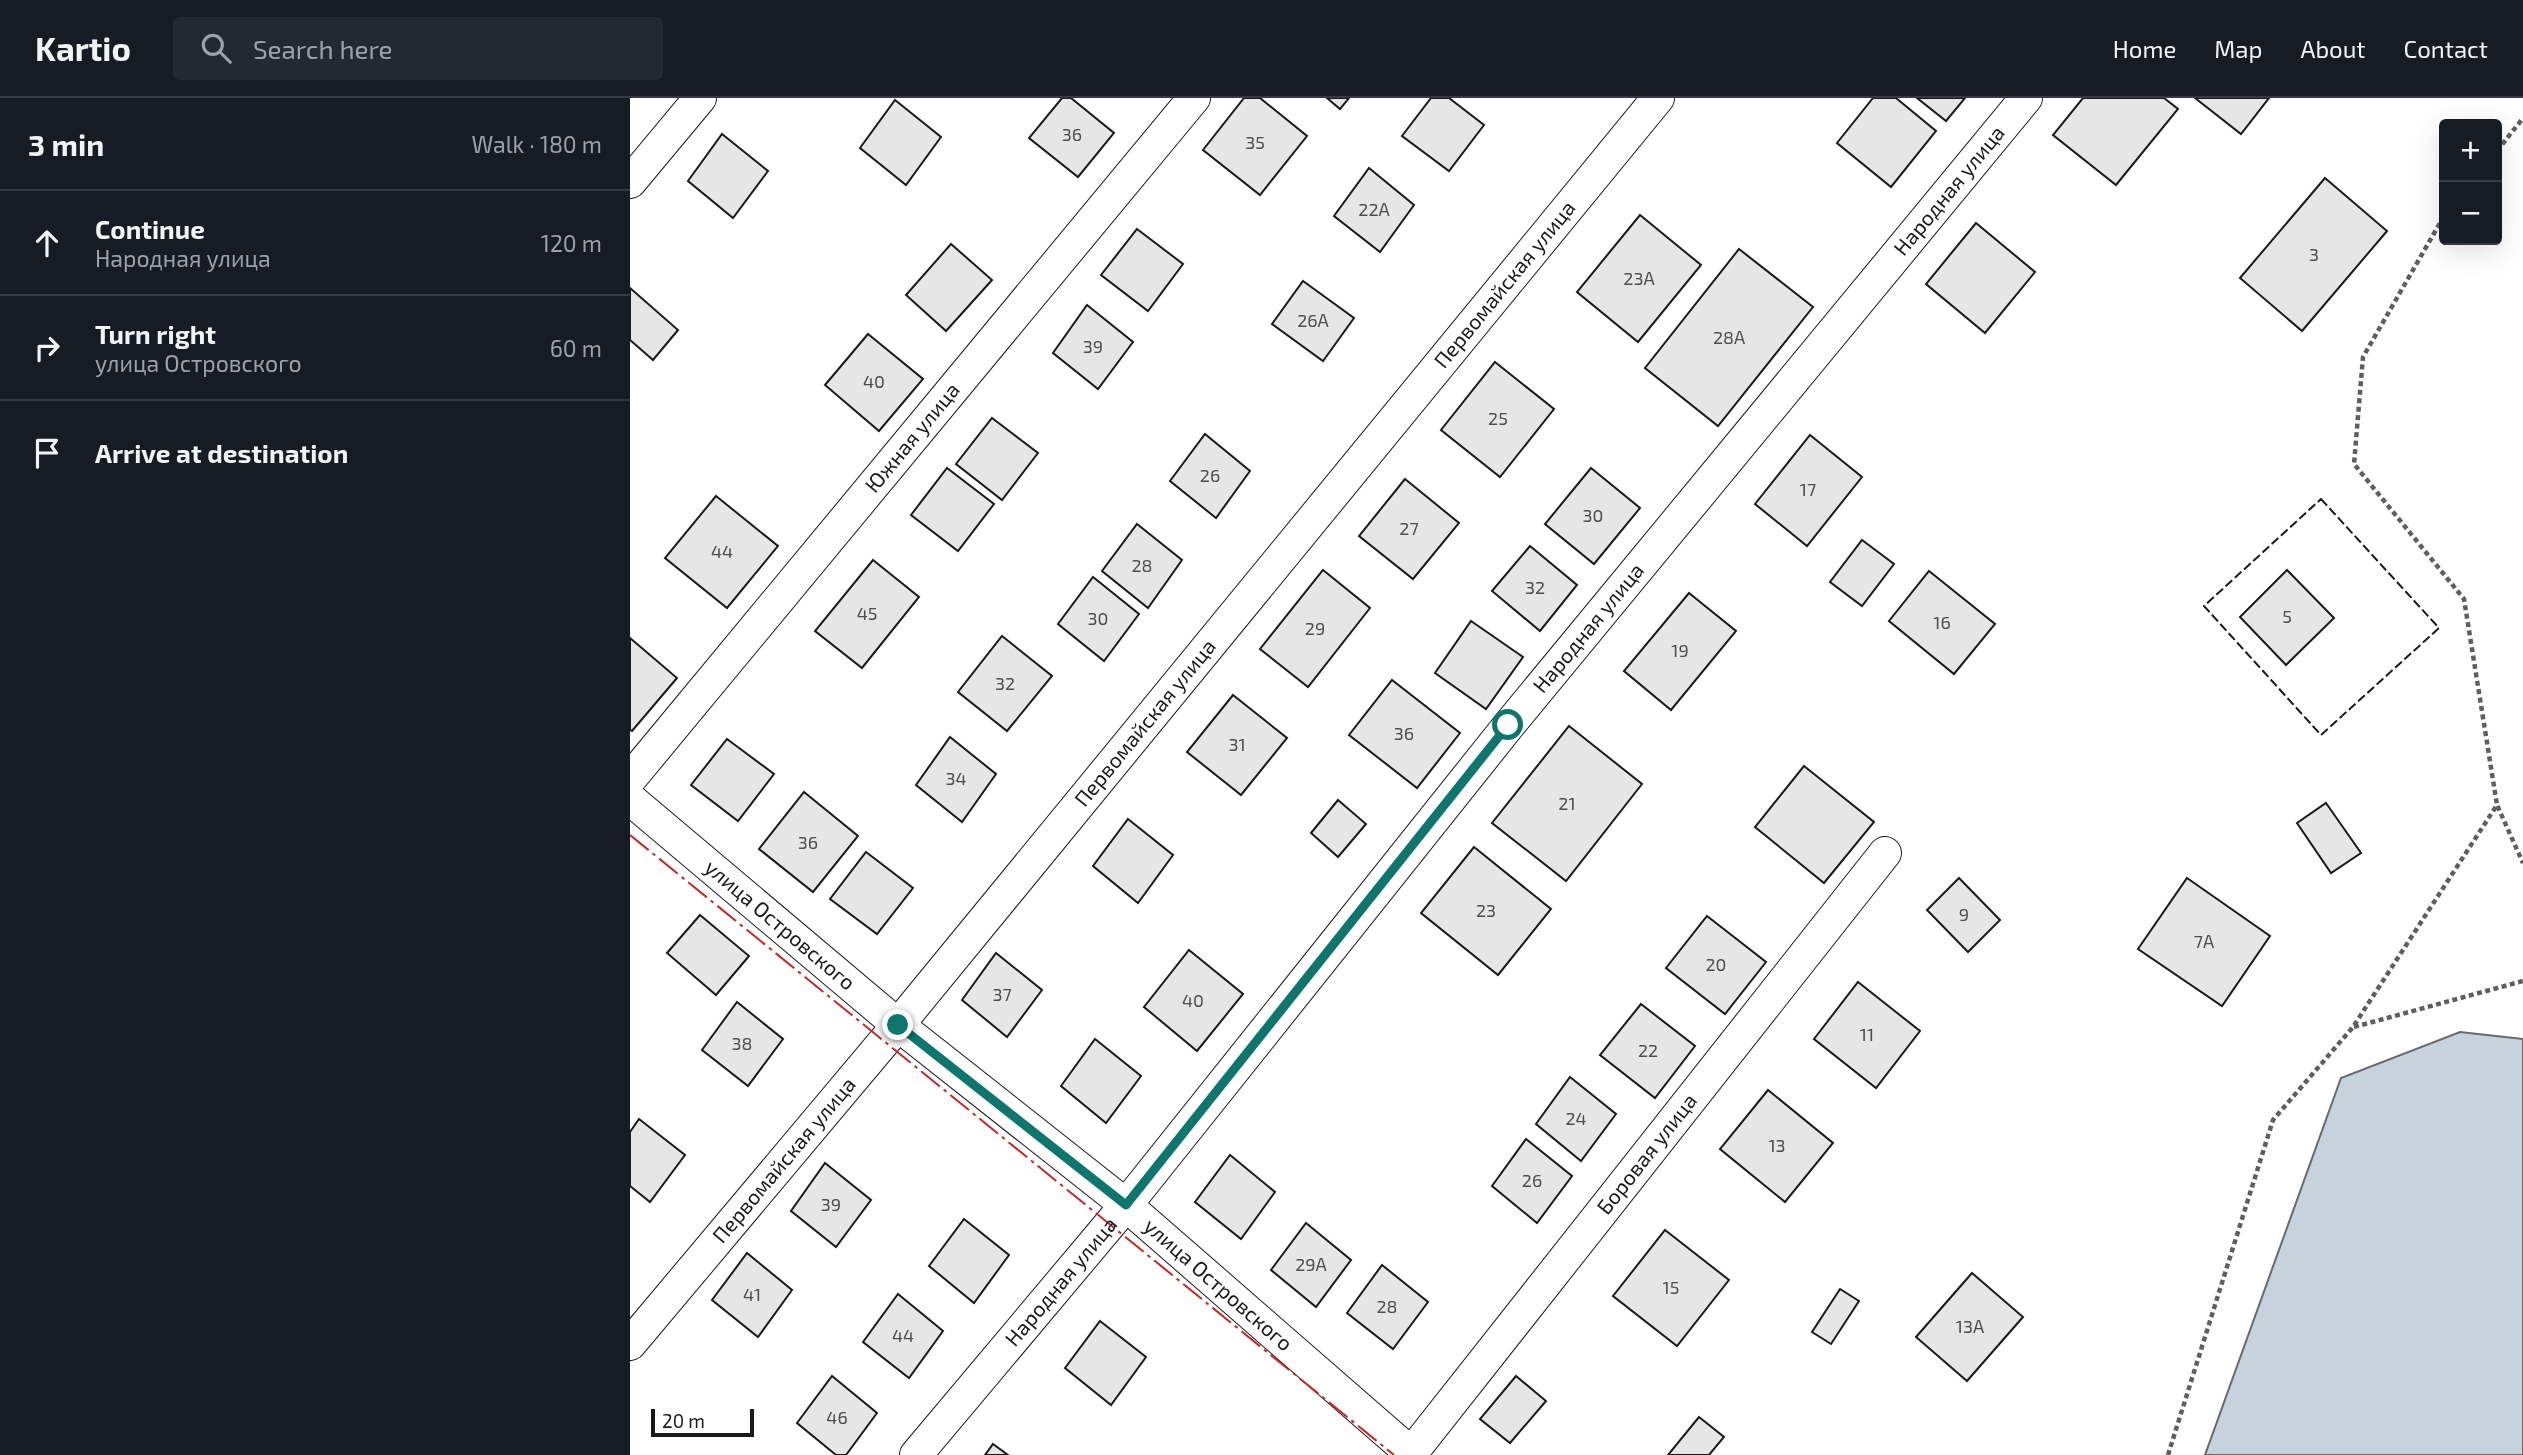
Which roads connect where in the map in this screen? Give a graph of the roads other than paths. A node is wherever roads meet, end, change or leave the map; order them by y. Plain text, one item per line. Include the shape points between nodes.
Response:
1 (700, 98) edge
2 (1194, 98) edge
3 (1658, 98) edge
4 (2026, 98) edge
5 (630, 182) edge
6 (630, 779) edge
7 (630, 799) edge
8 (1885, 853) dead end
9 (898, 1025) junction
10 (1126, 1205) junction
11 (630, 1344) edge
12 (1411, 1454) edge
13 (916, 1455) edge

1 - 5 street
2 - 6 street, Южная улица
3 - 9 street, Первомайская улица
4 - 10 street, Народная улица via 1508,725
7 - 9 street, улица Островского
8 - 12 street, Боровая улица
9 - 10 street, улица Островского
9 - 11 street, Первомайская улица
10 - 12 street, улица Островского
10 - 13 street, Народная улица

